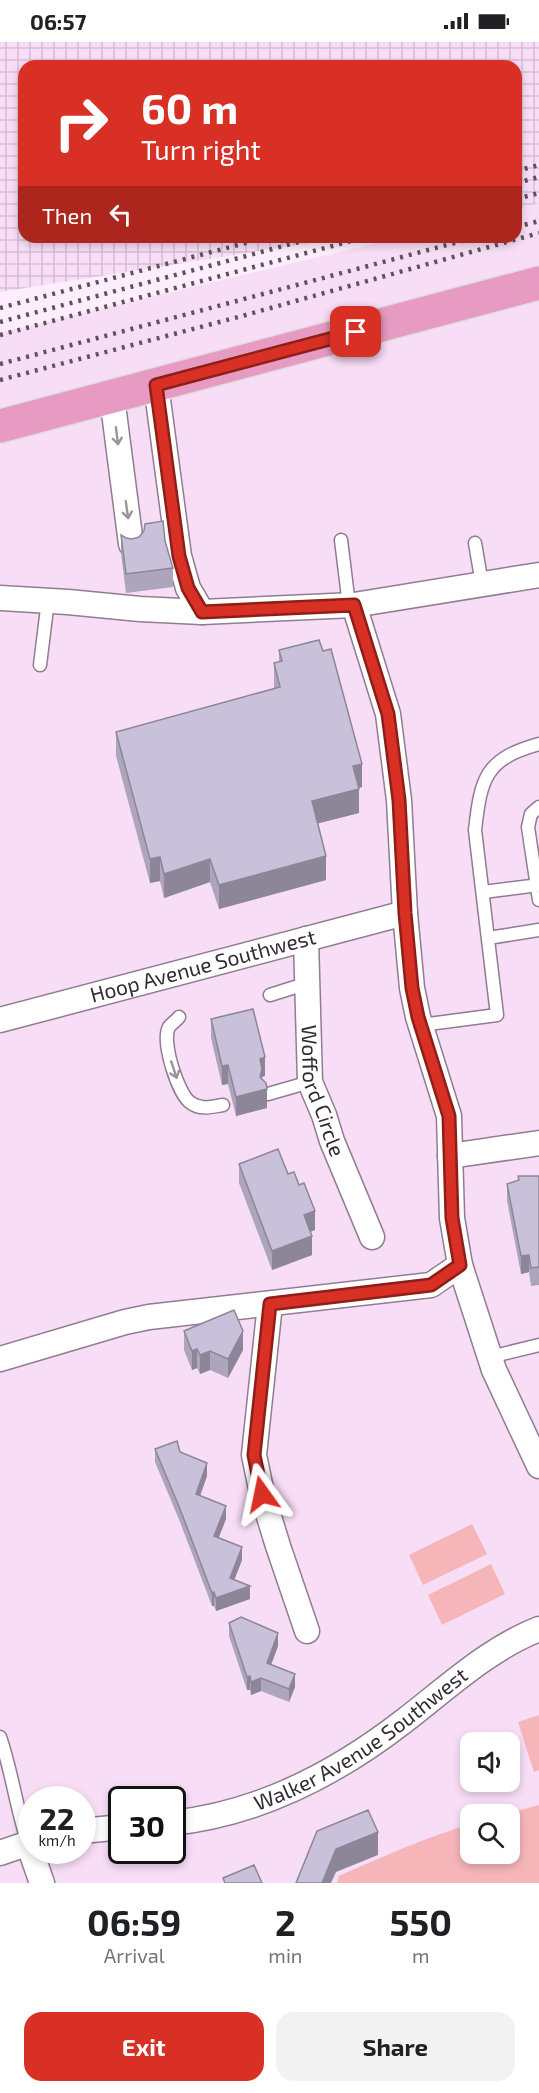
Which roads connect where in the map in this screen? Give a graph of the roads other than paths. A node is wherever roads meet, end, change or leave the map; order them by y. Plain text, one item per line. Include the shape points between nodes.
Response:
1 (539, 283) edge
2 (156, 385) junction
3 (112, 397) junction
4 (0, 426) edge
5 (341, 540) dead end
6 (475, 543) dead end
7 (131, 544) edge
8 (539, 575) edge
9 (482, 584) junction
10 (0, 598) edge
11 (48, 600) junction
12 (352, 605) junction
13 (202, 612) junction
14 (40, 665) dead end
15 (539, 744) edge
16 (539, 807) edge
17 (538, 885) edge
18 (483, 892) junction
19 (539, 900) edge
20 (405, 913) junction
21 (539, 930) edge
22 (488, 938) junction
23 (306, 939) junction
24 (308, 983) junction
25 (270, 994) dead end
26 (179, 1017) dead end
27 (0, 1020) edge
28 (421, 1025) junction
29 (310, 1082) junction
30 (268, 1094) edge
31 (223, 1106) dead end
32 (539, 1143) edge
33 (450, 1156) junction
34 (372, 1237) dead end
35 (460, 1265) junction
36 (270, 1304) junction
37 (539, 1345) edge
38 (490, 1357) junction
39 (0, 1359) edge
40 (539, 1466) edge
41 (539, 1629) edge
42 (307, 1631) dead end
43 (0, 1737) edge
44 (18, 1814) edge
45 (186, 1820) edge
46 (18, 1846) edge
47 (0, 1853) edge
48 (36, 1864) edge
49 (42, 1883) edge

1 - 2 main road
2 - 3 main road
2 - 13 street via 179,556 188,588
3 - 4 main road
3 -> 7 street
5 - 12 lane
6 - 9 lane
8 - 9 street
9 - 12 street
10 - 11 street
11 - 13 street via 139,601
11 - 14 lane
12 - 13 street
12 - 20 street via 388,714 399,800
15 - 18 lane via 498,760 484,778 475,830
16 - 17 lane via 531,814 528,827
17 - 18 lane
17 - 19 lane
18 - 22 lane
20 - 23 street, Hoop Avenue Southwest
20 - 28 street via 412,988
21 - 22 lane
22 - 28 lane via 497,1015
23 - 24 street, Wofford Circle
23 - 27 street, Hoop Avenue Southwest
24 - 25 lane
24 - 29 street, Wofford Circle
26 -> 31 lane via 169,1028 167,1040 182,1095 203,1108
28 - 33 street via 449,1116
29 - 30 lane
29 - 34 street, Wofford Circle
32 - 33 street
33 - 35 street via 452,1218
35 - 36 street via 431,1285
35 - 38 street
36 - 39 street via 149,1317
36 - 42 street via 254,1455 262,1494
37 - 38 lane
38 - 40 street
41 - 45 street, Walker Avenue Southwest via 489,1656 379,1740 311,1780 232,1812
43 - 44 lane
46 - 47 street
48 - 49 street

